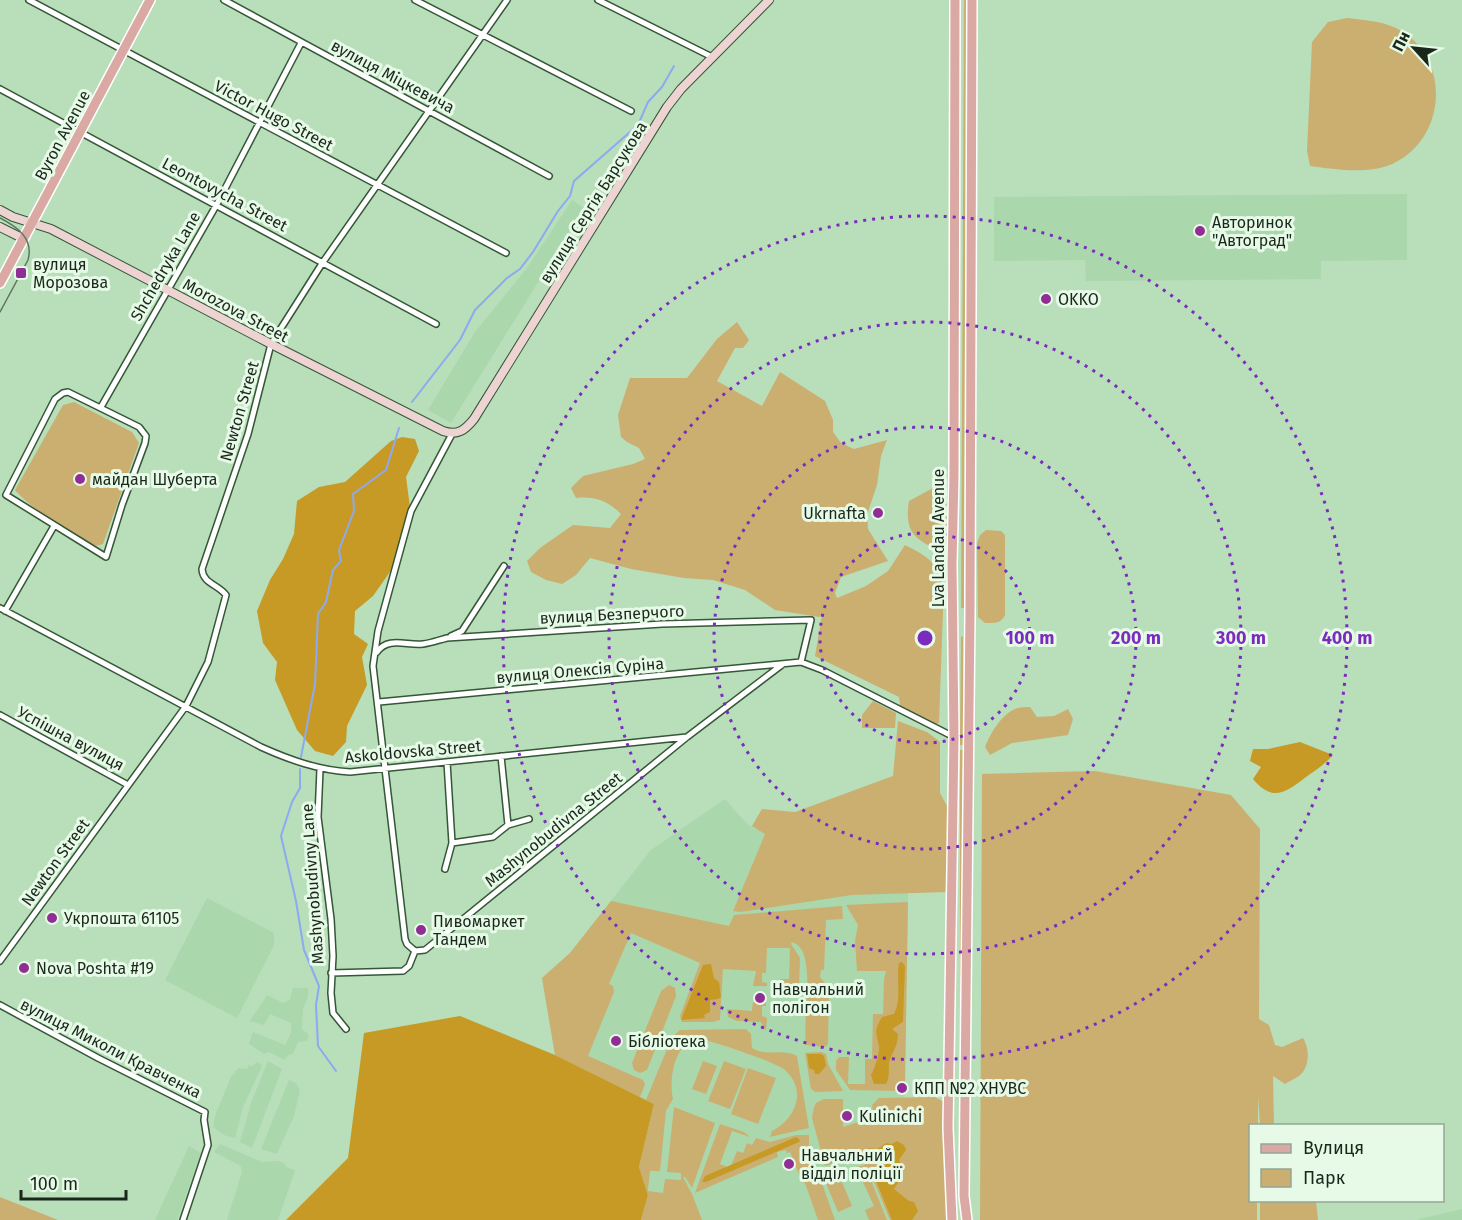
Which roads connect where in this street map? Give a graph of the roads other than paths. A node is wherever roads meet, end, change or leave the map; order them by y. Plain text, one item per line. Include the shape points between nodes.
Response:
1 (29, 0) edge
2 (150, 0) edge
3 (224, 0) edge
4 (415, 0) edge
5 (507, 0) edge
6 (598, 0) edge
7 (769, 0) edge
8 (955, 0) edge
9 (972, 0) edge
10 (483, 36) junction
11 (301, 43) junction
12 (123, 51) junction
13 (712, 57) junction
14 (0, 89) edge
15 (429, 110) junction
16 (631, 111) dead end
17 (260, 121) junction
18 (80, 132) junction
19 (549, 176) dead end
20 (378, 186) junction
21 (217, 204) junction
22 (0, 210) edge
23 (33, 223) junction
24 (0, 227) edge
25 (24, 239) junction
26 (506, 253) dead end
27 (323, 262) junction
28 (0, 283) edge
29 (167, 289) junction
30 (436, 324) dead end
31 (271, 344) junction
32 (100, 407) junction
33 (456, 433) junction
34 (54, 526) junction
35 (504, 566) dead end
36 (3, 609) edge
37 (953, 612) junction
38 (970, 612) junction
39 (447, 638) junction
40 (376, 654) junction
41 (801, 662) junction
42 (783, 664) junction
43 (379, 702) junction
44 (186, 706) junction
45 (0, 715) edge
46 (954, 736) junction
47 (687, 737) junction
48 (501, 756) junction
49 (447, 762) junction
50 (385, 768) junction
51 (320, 769) junction
52 (128, 785) junction
53 (529, 819) dead end
54 (508, 825) junction
55 (452, 843) junction
56 (445, 869) dead end
57 (415, 951) junction
58 (0, 961) edge
59 (331, 973) junction
60 (0, 1005) edge
61 (346, 1029) dead end
62 (183, 1220) edge
63 (952, 1220) edge
64 (967, 1220) edge

1 - 12 street, Victor Hugo Street
2 - 12 main road, Byron Avenue
3 - 11 street, вулиця Міцкевича
4 - 10 street
5 - 10 street, Newton Street
6 - 13 street
7 - 13 main road, вулиця Сергія Барсукова
8 - 37 main road, Lva Landau Avenue
9 - 38 main road, Lva Landau Avenue
10 - 15 street, Newton Street
10 - 16 street
11 - 15 street, вулиця Міцкевича
11 - 17 street, Shchedryka Lane
12 - 17 street, Victor Hugo Street
12 - 18 main road, Byron Avenue
13 - 33 main road, вулиця Сергія Барсукова via 667,107 474,419
14 - 18 street, Leontovychа Street
15 - 19 street, вулиця Міцкевича
15 - 20 street, Newton Street
17 - 20 street, Victor Hugo Street
17 - 21 street, Shchedryka Lane
18 - 21 street, Leontovychа Street
18 - 23 main road, Byron Avenue
20 - 26 street, Victor Hugo Street
20 - 27 street, Newton Street
21 - 27 street, Leontovychа Street
21 - 29 street, Shchedryka Lane
22 - 23 main road, Morozova Street
23 - 25 main road, Byron Avenue
23 - 29 main road, Morozova Street
24 - 25 main road
25 - 28 main road, Byron Avenue
27 - 30 street, Leontovychа Street
27 - 31 street, Newton Street
29 - 31 main road, Morozova Street
29 - 32 street, Shchedryka Lane
31 - 33 main road, Morozova Street
31 - 44 street, Newton Street via 248,434 202,568 202,576 223,591 226,601 208,662
32 - 34 street via 68,393 58,395 6,492 8,498
32 - 34 street via 139,427 146,436 106,557
33 - 40 street via 411,511 378,631
34 - 36 street
35 - 39 street via 462,631
36 - 44 street, Askoldovska Street
37 - 38 main road
37 - 46 main road, Lva Landau Avenue
38 - 64 main road, Lva Landau Avenue via 964,1196
39 - 40 street, вулиця Безперчого via 422,644 392,642 380,647
39 - 41 street, вулиця Безперчого via 662,624 811,620
40 - 43 street
41 - 42 street, вулиця Олексія Суріна
41 - 46 street
42 - 43 street, вулиця Олексія Суріна
42 - 47 street, Mashynobudivna Street
43 - 50 street
44 - 51 street, Askoldovska Street via 261,747
44 - 52 street, Newton Street
45 - 52 street, Успішна вулиця
46 - 63 main road, Lva Landau Avenue via 948,1128
47 - 48 street, Askoldovska Street
47 - 57 street, Mashynobudivna Street via 425,950
48 - 49 street, Askoldovska Street
48 - 54 street
49 - 50 street, Askoldovska Street
49 - 55 street
50 - 51 street, Askoldovska Street
50 - 57 street via 405,939
51 - 59 street, Mashynobudivny Lane via 318,818 331,919
52 - 58 street, Newton Street
53 - 54 street
54 - 55 street via 493,837
55 - 56 street
57 - 59 street, Mashynobudivna Street via 404,971
59 - 61 street, Mashynobudivny Lane via 333,1013
60 - 62 street, вулиця Миколи Кравченка via 205,1112 208,1145

